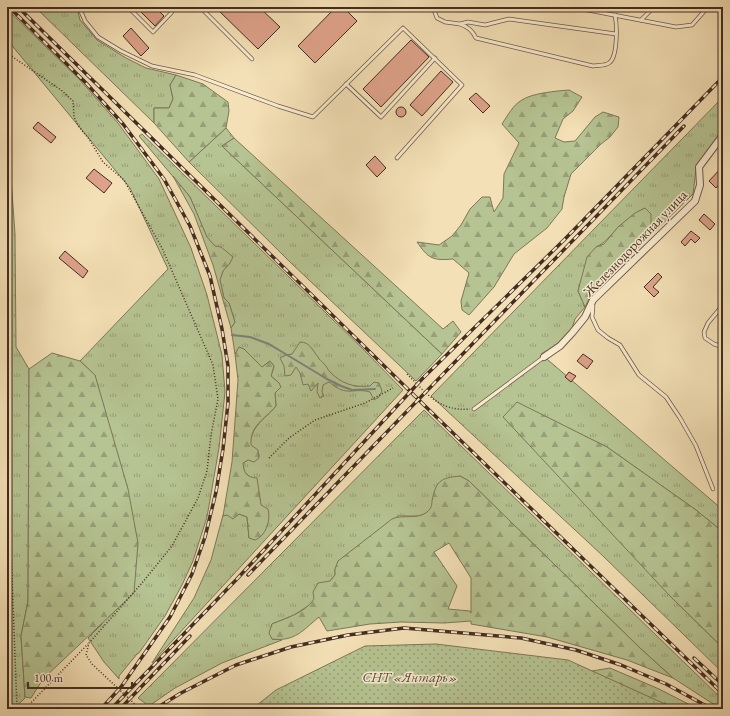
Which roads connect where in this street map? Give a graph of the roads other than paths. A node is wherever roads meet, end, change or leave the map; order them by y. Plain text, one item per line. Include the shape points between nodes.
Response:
1 (79, 7) edge
2 (128, 7) edge
3 (167, 7) edge
4 (200, 7) edge
5 (433, 7) edge
6 (572, 7) edge
7 (653, 7) edge
8 (708, 7) edge
9 (615, 15) junction
10 (641, 20) junction
11 (460, 24) junction
12 (616, 34) junction
13 (435, 58) junction
14 (252, 59) dead end
15 (346, 84) junction
16 (723, 135) edge
17 (397, 158) dead end
18 (593, 300) junction
19 (723, 305) edge
20 (723, 347) edge
21 (544, 357) joint
22 (474, 409) road end
23 (713, 490) dead end

1 - 15 lane via 85,21 98,37 152,66 195,75 313,117
2 - 3 lane via 153,32 172,12
4 - 14 lane
5 - 11 lane via 437,18
6 - 9 lane
7 - 10 lane
8 - 10 lane via 692,25 676,27
9 - 10 lane
9 - 12 lane
11 - 12 lane via 468,22 485,25 509,19
11 - 12 lane via 468,27 476,38 594,66 609,63 612,59
13 - 15 lane via 403,28
13 - 15 lane via 381,117
13 - 17 lane via 462,85
16 - 18 street, Железнодорожная улица via 699,167 700,185 695,201
18 - 21 street, Железнодорожная улица via 572,333 560,346
18 - 23 lane via 592,317 598,330 620,345 639,375 666,397 696,446
19 - 20 lane via 704,332 705,338
21 - 22 lane

